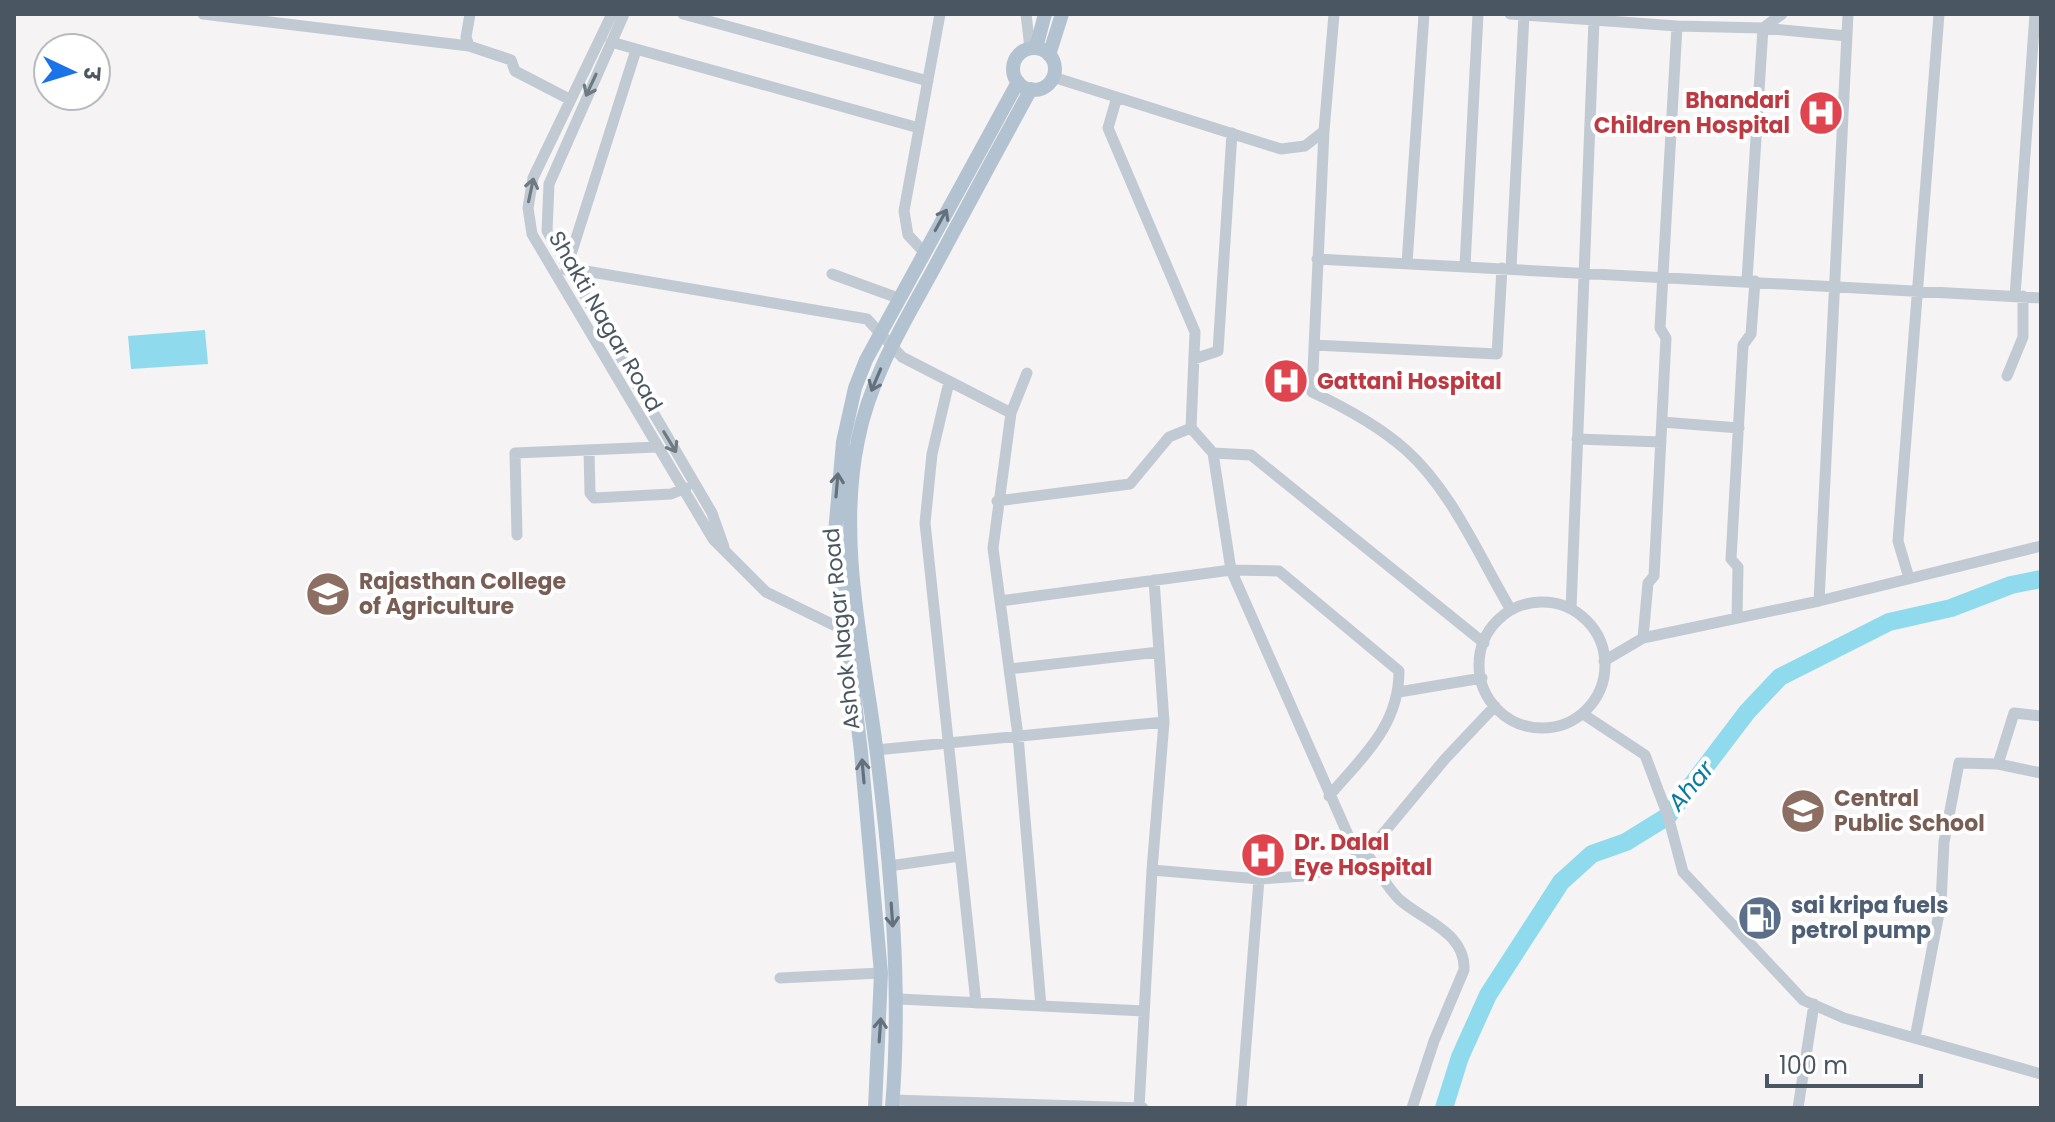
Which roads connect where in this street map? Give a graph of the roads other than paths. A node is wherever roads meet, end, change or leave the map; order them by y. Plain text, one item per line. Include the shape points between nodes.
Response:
1 (203, 14) edge
2 (470, 14) edge
3 (612, 14) edge
4 (624, 14) edge
5 (683, 14) edge
6 (940, 14) edge
7 (1026, 14) edge
8 (1045, 14) edge
9 (1062, 14) edge
10 (1334, 14) edge
11 (1424, 14) edge
12 (1478, 14) edge
13 (1510, 14) edge
14 (1782, 14) edge
15 (1848, 14) edge
16 (1939, 14) edge
17 (2035, 14) edge
18 (1524, 15) edge
19 (1594, 20) junction
20 (1677, 26) junction
21 (1763, 28) junction
22 (1847, 36) junction
23 (611, 42) junction
24 (469, 46) junction
25 (636, 50) junction
26 (1039, 50) junction
27 (1053, 77) junction
28 (928, 81) junction
29 (1025, 86) junction
30 (1117, 97) junction
31 (569, 99) junction
32 (919, 128) junction
33 (1324, 131) junction
34 (1232, 133) junction
35 (923, 251) junction
36 (1317, 259) junction
37 (1407, 263) junction
38 (1465, 266) junction
39 (1506, 268) junction
40 (1584, 272) junction
41 (571, 273) junction
42 (832, 274) dead end
43 (1662, 275) junction
44 (558, 280) junction
45 (1751, 280) junction
46 (1835, 284) junction
47 (1918, 290) junction
48 (2019, 296) junction
49 (898, 298) junction
50 (2041, 298) edge
51 (880, 331) junction
52 (1314, 345) junction
53 (891, 346) junction
54 (1194, 359) junction
55 (1027, 373) dead end
56 (2007, 376) dead end
57 (949, 382) junction
58 (1011, 413) junction
59 (1662, 422) junction
60 (1191, 428) junction
61 (1739, 428) junction
62 (1577, 439) junction
63 (1661, 442) junction
64 (657, 447) junction
65 (589, 450) junction
66 (1213, 453) junction
67 (694, 482) junction
68 (683, 490) junction
69 (997, 501) junction
70 (517, 535) dead end
71 (2041, 546) edge
72 (724, 547) junction
73 (1231, 570) junction
74 (1909, 578) junction
75 (1154, 580) junction
76 (1000, 601) junction
77 (1819, 601) junction
78 (1571, 609) junction
79 (1511, 610) junction
80 (1737, 617) junction
81 (845, 631) junction
82 (861, 636) junction
83 (1643, 638) junction
84 (1484, 643) junction
85 (1159, 652) junction
86 (1604, 661) junction
87 (1009, 669) junction
88 (1482, 678) junction
89 (1399, 692) junction
90 (1495, 706) junction
91 (1583, 714) junction
92 (2041, 716) edge
93 (1164, 722) junction
94 (1018, 736) junction
95 (947, 742) junction
96 (876, 750) junction
97 (1998, 764) junction
98 (2041, 773) edge
99 (1329, 796) junction
100 (960, 856) junction
101 (1363, 858) junction
102 (889, 866) junction
103 (1152, 870) junction
104 (1259, 879) junction
105 (881, 973) junction
106 (780, 978) dead end
107 (899, 999) junction
108 (976, 1003) junction
109 (1814, 1004) junction
110 (1041, 1006) junction
111 (1144, 1011) junction
112 (1915, 1038) junction
113 (2041, 1074) edge
114 (892, 1104) edge
115 (1038, 1106) edge
116 (875, 1108) edge
117 (1141, 1108) edge
118 (1241, 1108) edge
119 (1412, 1108) edge
120 (1798, 1108) edge

1 - 24 street
2 - 24 street
3 - 31 street, Shakti Nagar Road
4 - 23 street, Shakti Nagar Road
5 - 28 street
6 - 28 street
7 - 26 street
8 - 26 main road
9 - 26 main road
10 - 33 street
11 - 37 street
12 - 38 street
13 - 18 street
14 - 21 street
15 - 22 street
16 - 47 street
17 - 48 street
18 - 19 street
18 - 39 street
19 - 20 street
19 - 40 street
20 - 21 street
20 - 43 street
21 - 22 street
21 - 45 street
22 - 46 street
23 - 25 street
23 -> 41 street, Shakti Nagar Road via 547,193 547,231
24 - 31 street via 511,60 515,71
25 - 32 street
25 - 41 street
26 - 27 main road via 1054,61
26 - 29 main road via 1015,62
27 - 29 main road via 1042,88
27 - 30 street
28 - 32 street
35 -> 29 main road
29 - 53 main road, Ashok Nagar Road
30 - 34 street
30 - 54 street via 1108,128 1195,332
44 -> 31 street, Shakti Nagar Road via 532,234 528,201
32 - 35 street via 904,223
33 - 34 street via 1305,146 1281,149
33 - 36 street
34 - 54 street via 1218,351
35 - 49 main road
36 - 37 street
36 - 52 street
37 - 38 street
38 - 39 street
39 - 40 street
39 - 52 street via 1497,354
40 - 43 street
40 - 62 street
41 - 44 street
41 - 51 street via 867,319
41 -> 67 street, Shakti Nagar Road
42 - 49 street
43 - 45 street
43 - 59 street
44 - 64 street, Shakti Nagar Road
45 - 46 street
45 - 61 street via 1751,334 1743,345
46 - 47 street
46 - 77 street
47 - 48 street
47 - 74 street via 1898,541
48 - 50 street
48 - 56 street via 2023,337
49 - 51 main road
51 - 53 street
81 -> 51 main road via 835,533 839,470 855,388
52 - 79 street via 1312,392 1344,407 1407,451 1442,493
53 - 57 street
53 -> 82 main road, Ashok Nagar Road via 869,398 853,472 851,536
54 - 60 street
55 - 58 street
57 - 58 street
57 - 95 street via 932,454 925,523
58 - 69 street
59 - 61 street
59 - 63 street
60 - 66 street
60 - 69 street via 1169,437 1130,484
61 - 80 street via 1731,559 1738,567
62 - 63 street
62 - 78 street
63 - 83 street via 1654,576 1648,583
64 - 65 street
64 - 68 street, Shakti Nagar Road
65 - 68 street via 594,498
65 - 70 street via 515,453
66 - 73 street
66 - 84 street via 1251,455
67 - 68 street
67 - 72 street, Shakti Nagar Road
68 - 72 street, Shakti Nagar Road via 708,534
69 - 76 street via 993,548
71 - 74 street
72 - 81 street, Shakti Nagar Road via 766,592
73 - 75 street
73 - 89 street via 1279,571 1399,671
73 - 99 street
74 - 77 street
75 - 76 street
75 - 85 street
76 - 87 street
77 - 80 street
78 - 79 street via 1550,602
78 - 86 street via 1594,629
79 - 84 street via 1491,628
80 - 83 street
81 - 82 street, Shakti Nagar Road
105 -> 81 main road
82 - 96 main road, Ashok Nagar Road
83 - 86 street
84 - 88 street
85 - 87 street
85 - 93 street
86 - 91 street via 1603,683
87 - 94 street
88 - 89 street
88 - 90 street
89 - 99 street via 1376,741
90 - 91 street via 1518,723 1539,728 1564,725
90 - 101 street
91 - 109 street via 1645,755 1683,872 1803,1000
92 - 97 street via 2014,713
93 - 94 street
93 - 103 street
94 - 95 street
94 - 110 street
95 - 96 street
95 - 100 street
96 - 102 main road, Ashok Nagar Road
97 - 98 street
97 - 112 street via 1959,763 1944,842 1941,903
99 - 101 street
100 - 102 street
100 - 108 street
101 - 104 street via 1304,876
101 - 119 street via 1398,898 1459,944 1464,959
102 -> 107 main road, Ashok Nagar Road
103 - 104 street
103 - 111 street
104 - 118 street
105 - 106 street
116 -> 105 main road
107 - 108 street
107 - 114 main road, Ashok Nagar Road
108 - 110 street
109 - 112 street
109 - 120 street
110 - 111 street
111 - 117 street
112 - 113 street
114 - 115 street
115 - 117 street

